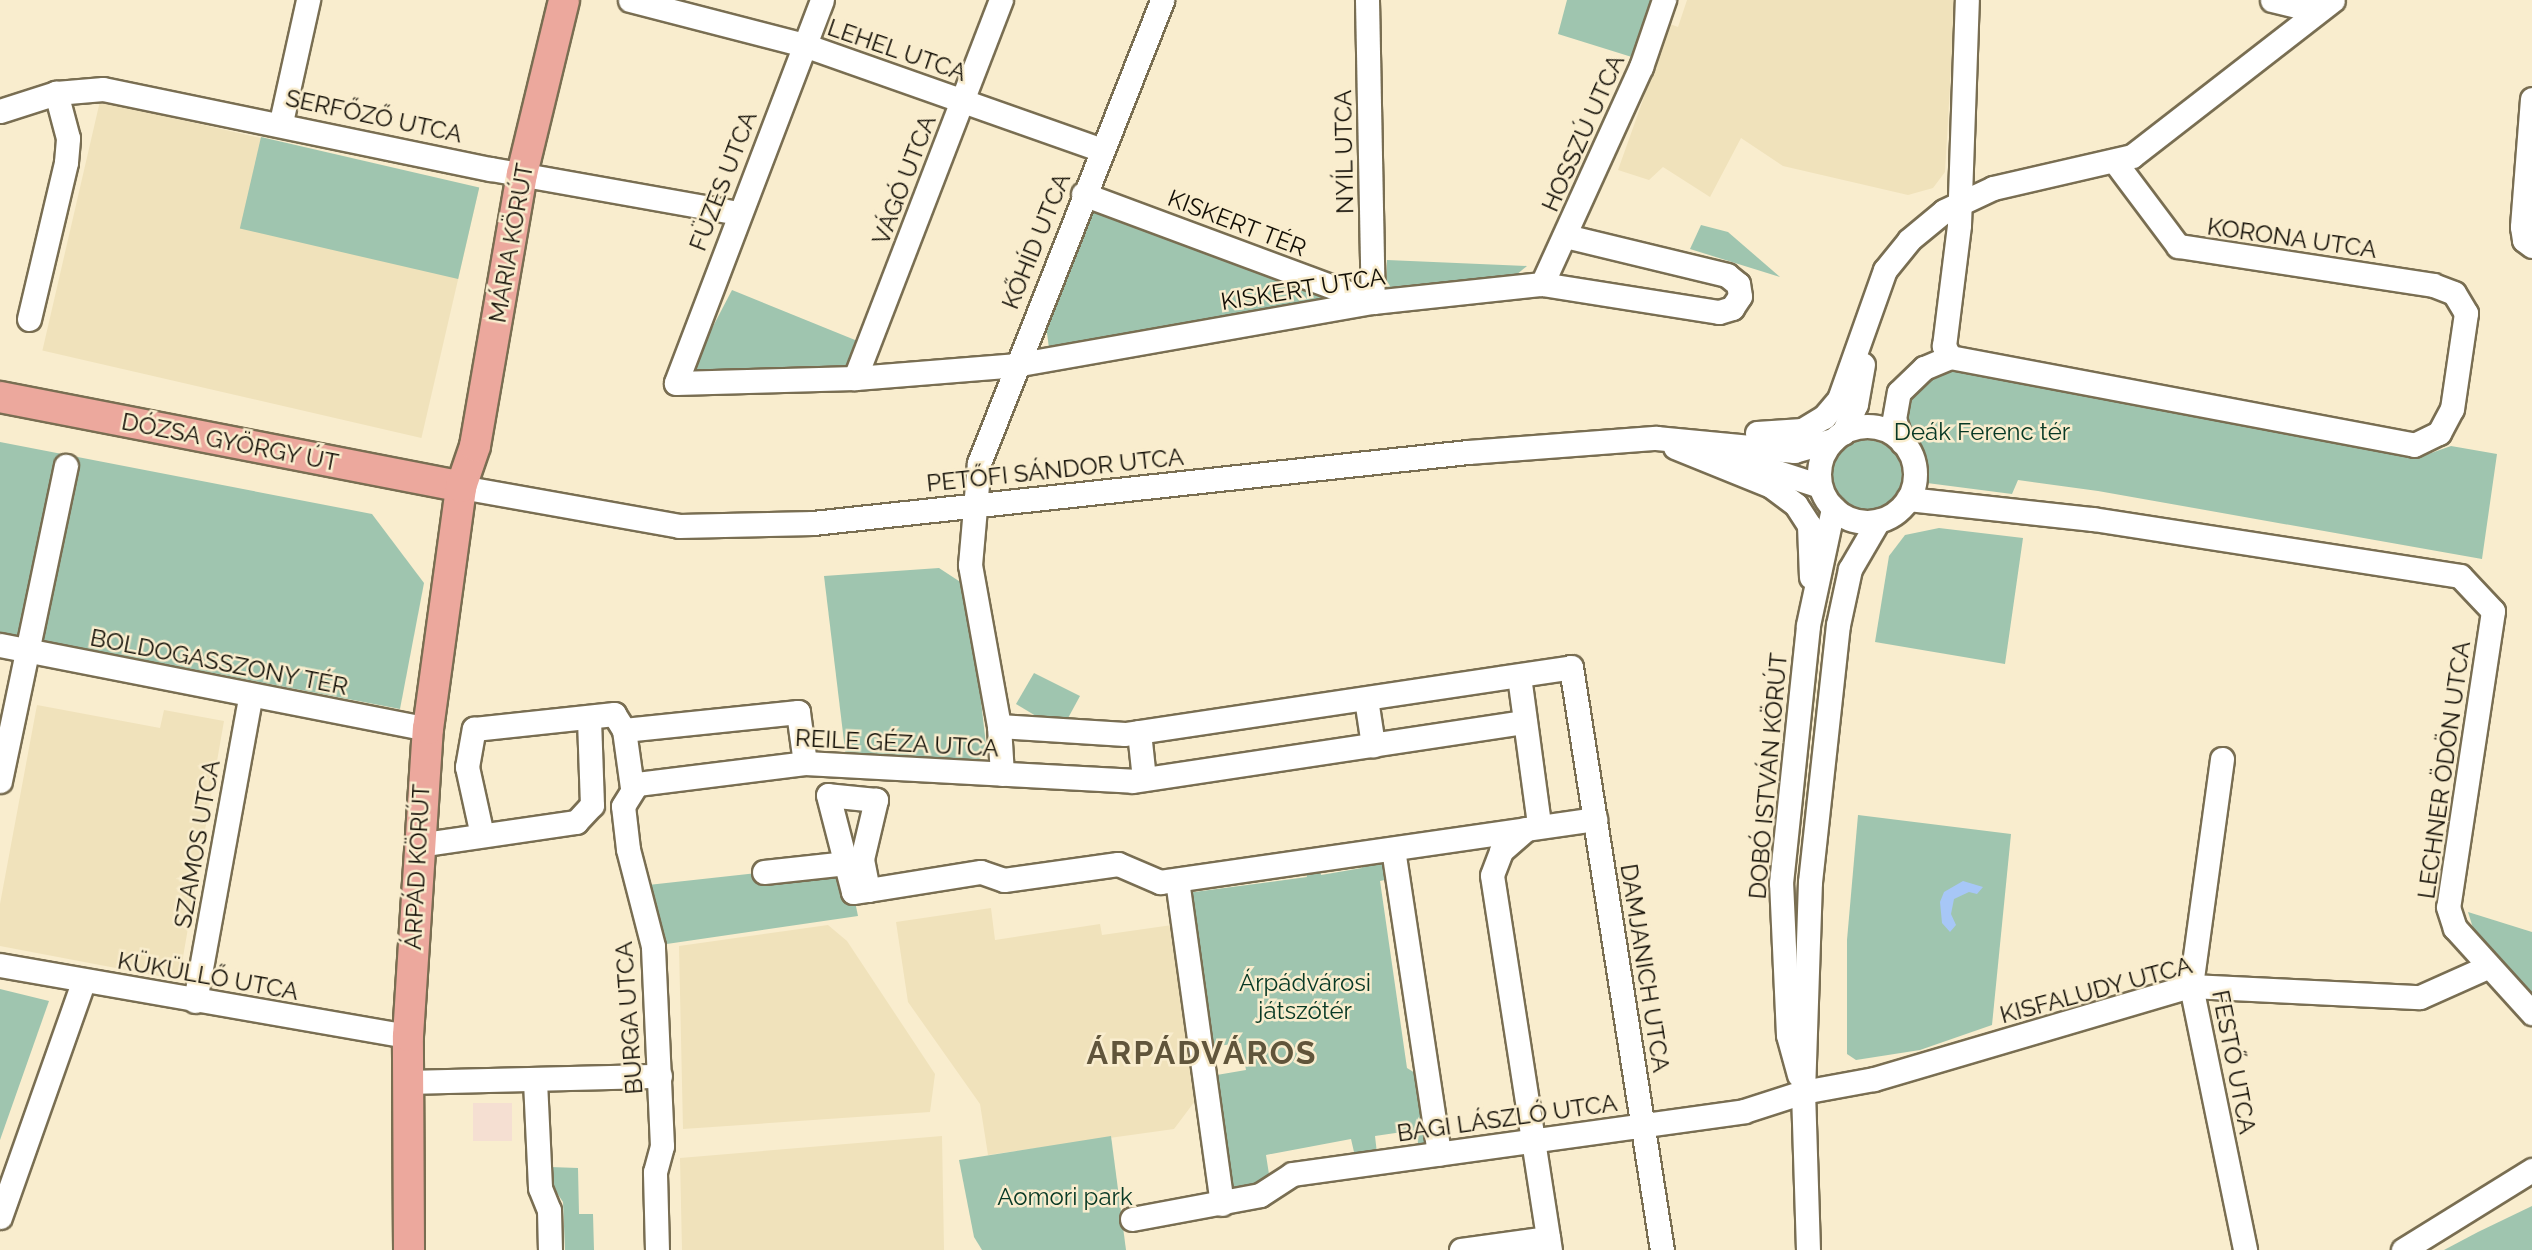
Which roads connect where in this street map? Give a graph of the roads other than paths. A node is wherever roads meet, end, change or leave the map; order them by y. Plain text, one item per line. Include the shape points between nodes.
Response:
1 (308, 0) edge
2 (564, 0) edge
3 (630, 0) edge
4 (822, 0) edge
5 (1000, 0) edge
6 (1162, 0) edge
7 (1367, 0) edge
8 (1664, 0) edge
9 (1967, 0) edge
10 (2272, 0) edge
11 (2325, 5) edge
12 (804, 45) junction
13 (57, 93) junction
14 (2532, 99) edge
15 (963, 101) junction
16 (0, 111) edge
17 (281, 122) junction
18 (1102, 150) junction
19 (2116, 163) junction
20 (522, 174) junction
21 (1083, 194) junction
22 (1959, 202) junction
23 (738, 213) junction
24 (1566, 236) junction
25 (2532, 246) edge
26 (1542, 284) junction
27 (1373, 302) junction
28 (29, 319) dead end
29 (1864, 337) junction
30 (1950, 357) junction
31 (1015, 365) junction
32 (855, 378) junction
33 (676, 383) joint
34 (0, 397) edge
35 (1838, 436) junction
36 (1656, 438) junction
37 (1902, 442) junction
38 (66, 466) dead end
39 (1820, 486) junction
40 (461, 487) junction
41 (1908, 499) junction
42 (973, 505) junction
43 (1832, 508) junction
44 (1878, 521) junction
45 (1808, 625) junction
46 (0, 645) edge
47 (26, 650) junction
48 (1571, 667) joint
49 (1519, 676) junction
50 (250, 697) junction
51 (1366, 699) junction
52 (589, 717) junction
53 (1525, 722) junction
54 (999, 726) junction
55 (428, 729) junction
56 (624, 730) junction
57 (1139, 732) junction
58 (1373, 745) junction
59 (2222, 759) dead end
60 (805, 763) junction
61 (1002, 775) junction
62 (1144, 779) junction
63 (0, 781) edge
64 (640, 784) junction
65 (1595, 819) junction
66 (1532, 827) junction
67 (482, 835) junction
68 (418, 845) junction
69 (1393, 849) junction
70 (847, 863) junction
71 (764, 872) dead end
72 (1177, 880) junction
73 (868, 890) junction
74 (0, 965) edge
75 (2487, 967) junction
76 (83, 982) junction
77 (2191, 986) junction
78 (195, 1001) junction
79 (2532, 1013) edge
80 (408, 1036) junction
81 (660, 1076) junction
82 (535, 1081) junction
83 (408, 1082) junction
84 (1803, 1092) junction
85 (1643, 1126) junction
86 (1532, 1143) junction
87 (1439, 1154) junction
88 (2532, 1170) edge
89 (1809, 1199) junction
90 (1222, 1204) junction
91 (0, 1217) edge
92 (1132, 1219) dead end
93 (1549, 1244) edge
94 (409, 1250) edge
95 (551, 1250) edge
96 (657, 1250) edge
97 (1461, 1250) edge
98 (1662, 1250) edge
99 (1801, 1250) edge
100 (1808, 1250) edge
101 (1820, 1250) edge
102 (2245, 1250) edge
103 (2403, 1250) edge

1 - 17 street
2 - 20 main road, MÁRIA KÖRÚT
3 - 12 street, LEHEL UTCA
4 - 12 street, FÜZES UTCA
5 - 15 street, VÁGÓ UTCA
6 - 18 street, KŐHÍD UTCA
7 - 27 street, NYÍL UTCA
8 - 24 street, HOSSZÚ UTCA via 1641,67
9 - 22 street
10 - 11 street
11 - 19 street via 2132,156
12 - 15 street, LEHEL UTCA
12 - 23 street, FÜZES UTCA
13 - 16 street, SERFŐZŐ UTCA
13 - 17 street, SERFŐZŐ UTCA via 103,89
13 - 28 street via 68,138 66,162
14 - 25 street via 2522,228 2524,240
15 - 18 street, LEHEL UTCA
15 - 32 street, VÁGÓ UTCA
17 - 20 street, SERFŐZŐ UTCA
18 - 21 street, KŐHÍD UTCA
19 - 22 street via 1993,188
19 - 30 street, KORONA UTCA via 2178,246 2433,285 2458,297 2466,313 2452,410 2440,433 2414,445
20 - 23 street, SERFŐZŐ UTCA
20 - 40 main road, MÁRIA KÖRÚT via 475,446
21 - 27 street, KISKERT TÉR
21 - 31 street, KŐHÍD UTCA
22 - 29 street via 1909,240 1885,270 1871,300
22 - 30 street via 1944,346
23 - 33 street, FÜZES UTCA
24 - 26 street, HOSSZÚ UTCA
24 - 26 street, KISKERT UTCA via 1727,275 1738,284 1740,296 1719,312
26 - 27 street, KISKERT UTCA
27 - 31 street, KISKERT UTCA
29 - 35 street via 1861,384 1849,426
29 - 36 street via 1839,399 1824,417 1802,430
30 - 37 street via 1924,369 1899,392 1894,419
31 - 32 street, KISKERT UTCA
31 - 42 street, KŐHÍD UTCA via 979,463
32 - 33 street, KISKERT UTCA
34 - 40 main road, DÓZSA GYÖRGY ÚT
35 - 36 street, PETŐFI SÁNDOR UTCA via 1794,451
35 - 37 street via 1881,429
35 - 39 street via 1821,461
36 - 39 street, PETŐFI SÁNDOR UTCA via 1775,469
36 - 42 street, PETŐFI SÁNDOR UTCA via 1468,452
36 - 45 street via 1770,486 1796,505 1809,525
37 - 41 street via 1913,464
38 - 47 street
39 - 43 street
40 - 42 street, PETŐFI SÁNDOR UTCA via 680,526 813,523
40 - 55 main road, ÁRPÁD KÖRÚT
41 - 44 street
41 - 75 street, LECHNER ÖDÖN UTCA via 2093,519 2460,576 2493,611 2448,907 2455,928
42 - 54 street, KŐHÍD UTCA via 970,565
43 - 44 street via 1854,520
43 - 45 street, DOBÓ ISTVÁN KÖRÚT
44 - 84 street, DOBÓ ISTVÁN KÖRÚT via 1850,569 1838,625 1811,882
45 - 84 street, DOBÓ ISTVÁN KÖRÚT via 1781,883 1788,1035
46 - 47 street, BOLDOGASSZONY TÉR
47 - 50 street, BOLDOGASSZONY TÉR
47 - 63 street
48 - 49 street, REILE GÉZA UTCA
48 - 65 street, DAMJANICH UTCA
49 - 51 street, REILE GÉZA UTCA
49 - 53 street
50 - 55 street, BOLDOGASSZONY TÉR
50 - 78 street, SZAMOS UTCA
51 - 57 street, REILE GÉZA UTCA
51 - 58 street
52 - 56 street via 614,714
52 - 67 street via 592,805 576,822
52 - 67 street via 474,729 467,766
53 - 58 street, REILE GÉZA UTCA
53 - 66 street
54 - 57 street, REILE GÉZA UTCA
54 - 61 street, KŐHÍD UTCA
55 - 68 main road, ÁRPÁD KÖRÚT
56 - 60 street via 798,712
56 - 64 street, BURGA UTCA
57 - 62 street
58 - 62 street, REILE GÉZA UTCA
59 - 77 street, FESTŐ UTCA
60 - 61 street, REILE GÉZA UTCA
60 - 64 street, REILE GÉZA UTCA
61 - 62 street, REILE GÉZA UTCA
64 - 81 street, BURGA UTCA via 625,799 623,815 653,946
65 - 66 street
65 - 85 street, DAMJANICH UTCA
66 - 69 street
66 - 86 street via 1501,851 1492,875
67 - 68 street
68 - 80 main road, ÁRPÁD KÖRÚT
69 - 72 street
69 - 87 street
70 - 71 street
70 - 73 street via 853,892
70 - 73 street via 828,796 876,800 862,859
72 - 73 street via 1160,882 1118,864 1004,880 981,872
72 - 90 street
74 - 76 street, KÜKÜLLŐ UTCA
75 - 77 street, KISFALUDY UTCA via 2420,997
75 - 79 street, LECHNER ÖDÖN UTCA
76 - 78 street, KÜKÜLLŐ UTCA
76 - 91 street
77 - 84 street, KISFALUDY UTCA via 1874,1079
77 - 102 street, FESTŐ UTCA
78 - 80 street, KÜKÜLLŐ UTCA
80 - 83 main road, ÁRPÁD KÖRÚT
81 - 82 street
81 - 96 street, BURGA UTCA
82 - 83 street
82 - 95 street via 540,1188 549,1210
83 - 94 main road, ÁRPÁD KÖRÚT
84 - 85 street, BAGI LÁSZLÓ UTCA via 1744,1111
84 - 89 street, DOBÓ ISTVÁN KÖRÚT
85 - 86 street, BAGI LÁSZLÓ UTCA
85 - 98 street, DAMJANICH UTCA
86 - 87 street, BAGI LÁSZLÓ UTCA
86 - 93 street
87 - 90 street, BAGI LÁSZLÓ UTCA via 1292,1174 1260,1195
88 - 103 street
89 - 99 street
89 - 100 street, DOBÓ ISTVÁN KÖRÚT
89 - 101 street, DOBÓ ISTVÁN KÖRÚT
90 - 92 street, BAGI LÁSZLÓ UTCA
93 - 97 street

